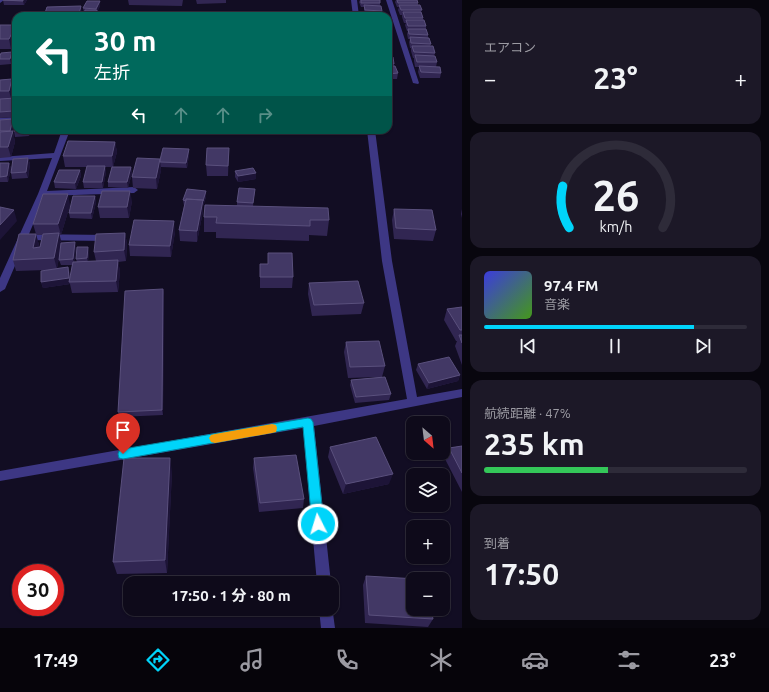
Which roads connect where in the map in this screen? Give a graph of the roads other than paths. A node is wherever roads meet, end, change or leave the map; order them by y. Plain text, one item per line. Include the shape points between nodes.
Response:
1 (354, 0) edge
2 (389, 0) edge
3 (356, 12) edge
4 (12, 82) edge
5 (416, 82) dead end
6 (0, 84) edge
7 (12, 119) edge
8 (0, 120) edge
9 (64, 134) edge
10 (371, 134) edge
11 (56, 155) junction
12 (0, 159) edge
13 (134, 190) dead end
14 (42, 194) junction
15 (22, 237) junction
16 (119, 238) edge
17 (0, 289) edge
18 (462, 393) edge
19 (413, 403) junction
20 (308, 422) junction
21 (0, 476) edge
22 (323, 576) edge
23 (327, 616) edge
24 (328, 628) edge

1 - 3 street
2 - 5 street
4 - 6 street
7 - 8 street
9 - 11 street
10 - 19 street via 387,261
11 - 12 street
11 - 14 street
13 - 14 street
14 - 15 street
15 - 16 street
15 - 17 street
18 - 19 street
19 - 20 street
20 - 21 street
20 - 22 street
23 - 24 street

